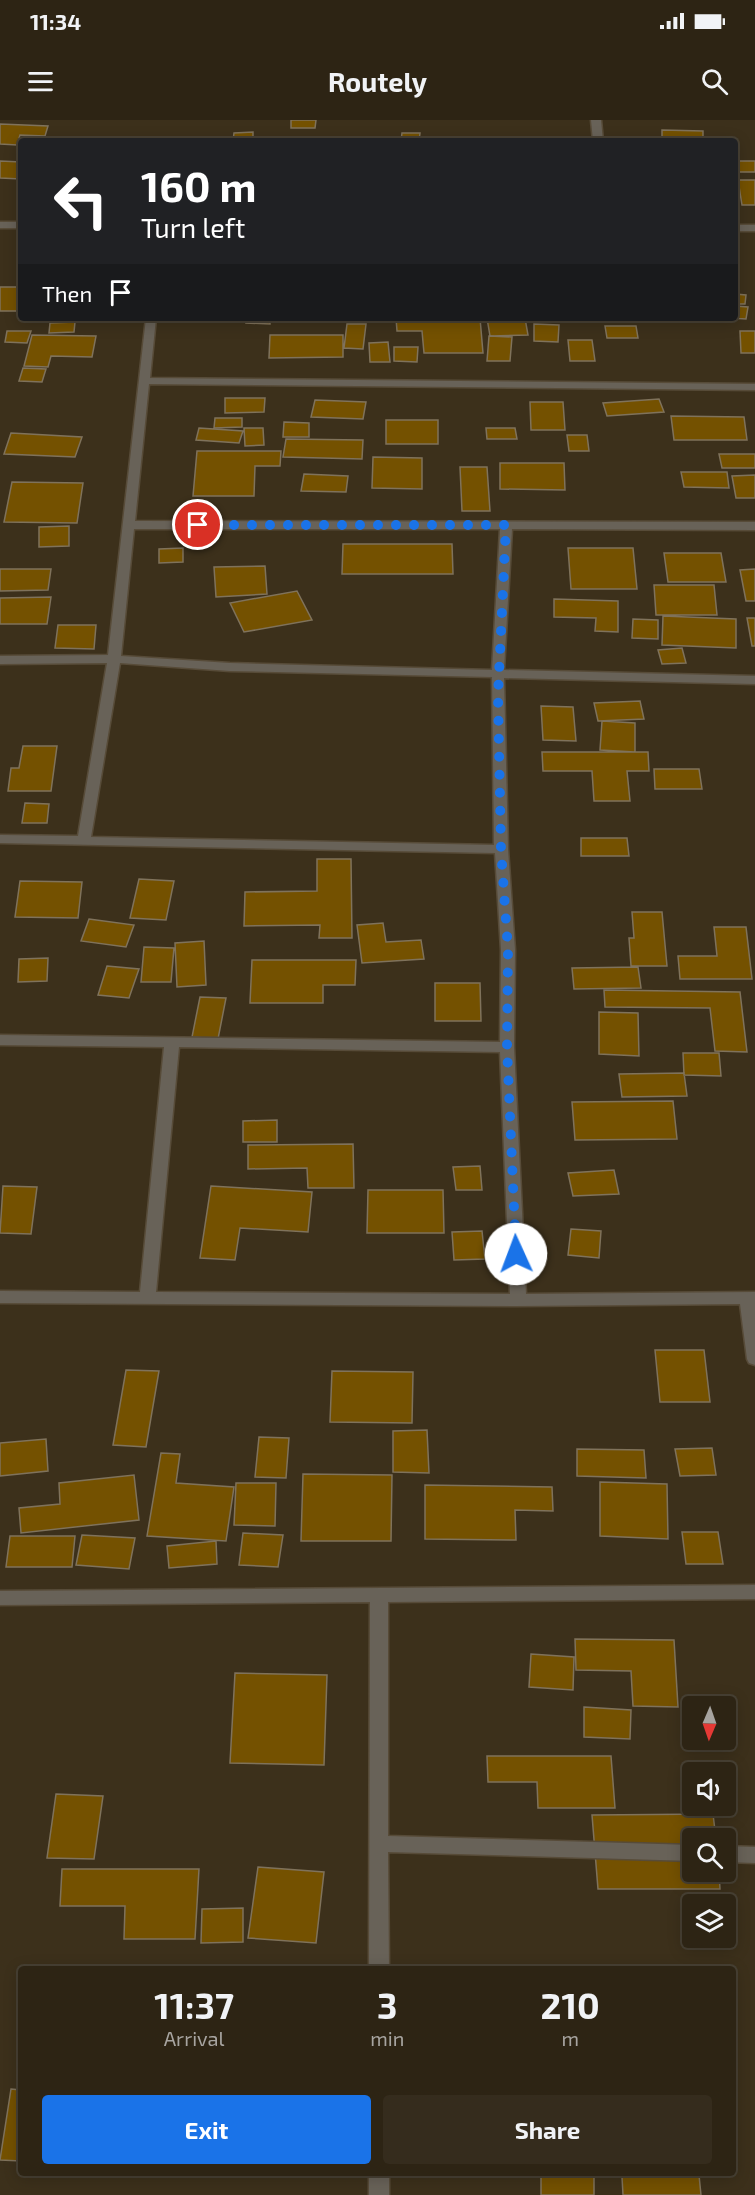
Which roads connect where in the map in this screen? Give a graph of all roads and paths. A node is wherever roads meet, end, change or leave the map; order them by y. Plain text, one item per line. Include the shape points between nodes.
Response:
1 (597, 120) edge
2 (598, 138) edge
3 (0, 225) edge
4 (18, 225) edge
5 (738, 228) edge
6 (755, 228) edge
7 (151, 321) edge
8 (143, 381) junction
9 (755, 387) edge
10 (130, 525) junction
11 (506, 525) junction
12 (755, 526) edge
13 (114, 659) junction
14 (0, 660) edge
15 (498, 673) junction
16 (755, 680) edge
17 (0, 839) edge
18 (84, 842) junction
19 (501, 849) junction
20 (0, 1040) edge
21 (172, 1042) junction
22 (507, 1047) junction
23 (0, 1297) edge
24 (751, 1298) edge
25 (147, 1299) junction
26 (518, 1300) junction
27 (755, 1359) edge
28 (755, 1592) edge
29 (379, 1595) junction
30 (0, 1598) edge
31 (379, 1844) junction
32 (682, 1854) edge
33 (736, 1854) edge
34 (755, 1855) edge
35 (379, 1966) edge
36 (379, 2176) edge
37 (379, 2195) edge

1 - 2 street
3 - 4 street
5 - 6 street
7 - 8 street
8 - 9 street
8 - 10 street
10 - 11 street
10 - 13 street
11 - 12 street
11 - 15 street
13 - 14 street
13 - 15 street via 230,667
13 - 18 street
15 - 16 street
15 - 19 street
17 - 18 street
18 - 19 street
19 - 22 street via 508,950
20 - 21 street
21 - 22 street
21 - 25 street
22 - 26 street
23 - 25 street
24 - 26 street
24 - 27 street
25 - 26 street
28 - 29 street
29 - 30 street
29 - 31 street
31 - 32 street
31 - 35 street
33 - 34 street
36 - 37 street

